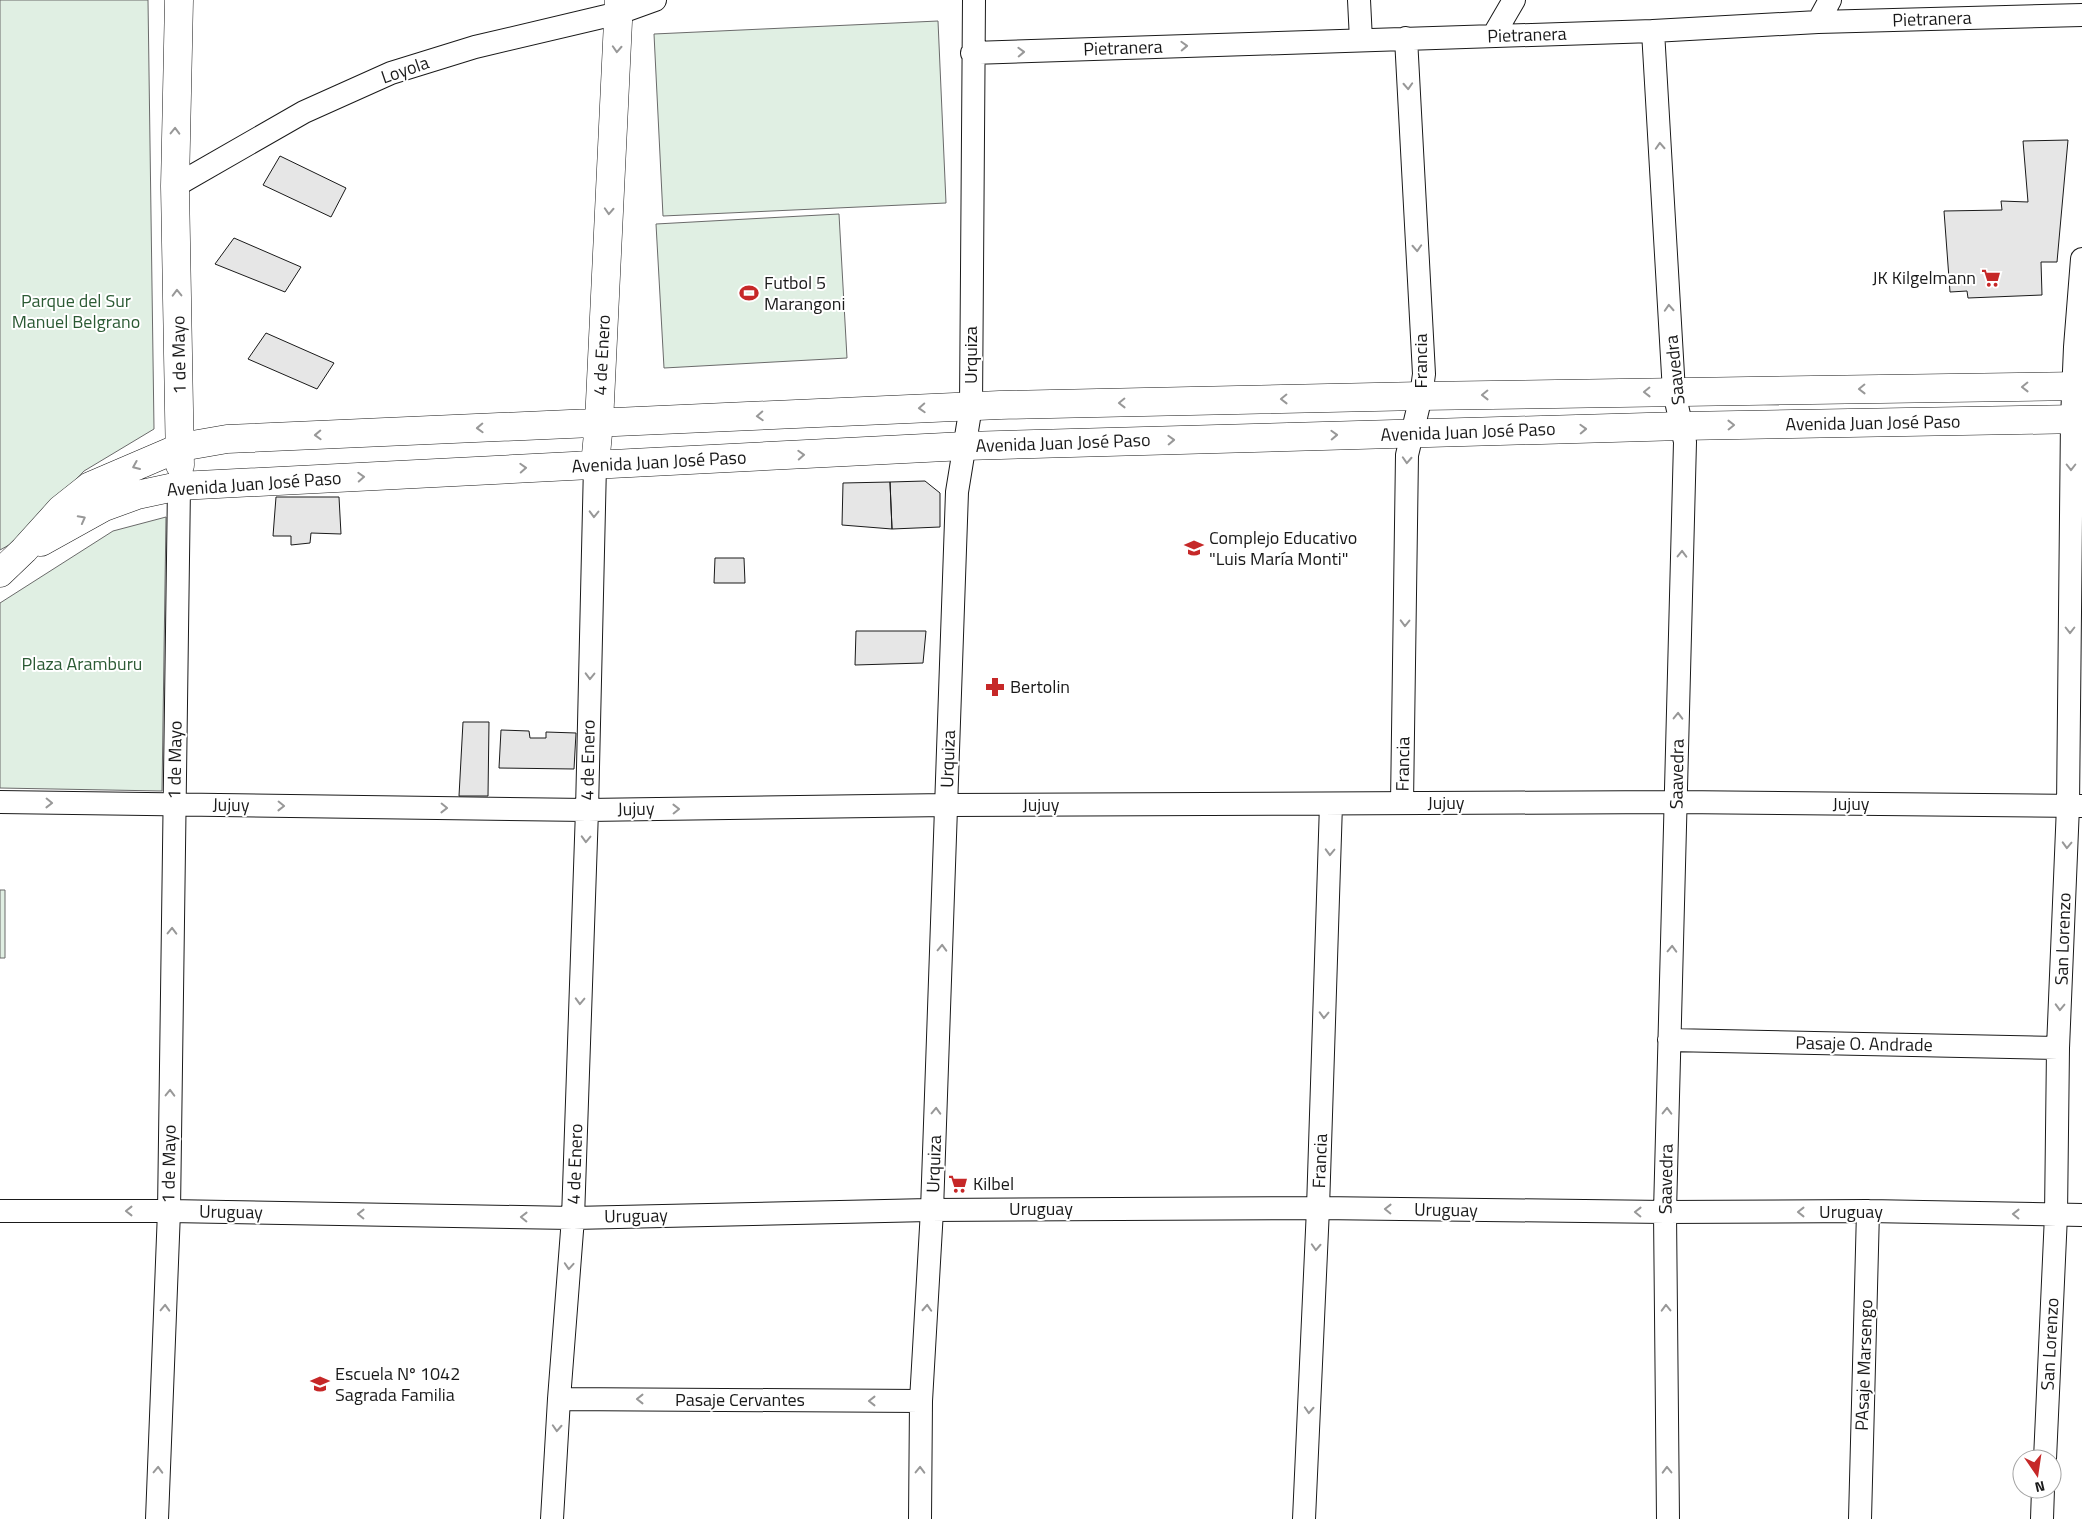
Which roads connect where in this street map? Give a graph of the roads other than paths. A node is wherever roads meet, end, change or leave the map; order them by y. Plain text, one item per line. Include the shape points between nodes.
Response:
1 (178, 0) edge
2 (655, 0) edge
3 (974, 0) edge
4 (1359, 0) edge
5 (1514, 0) edge
6 (1830, 0) edge
7 (619, 6) edge
8 (2082, 15) edge
9 (1818, 22) junction
10 (1653, 31) junction
11 (1493, 36) junction
12 (1406, 38) junction
13 (1362, 40) junction
14 (972, 53) junction
15 (174, 186) junction
16 (2082, 259) edge
17 (2078, 386) edge
18 (1674, 392) junction
19 (1421, 396) junction
20 (970, 406) junction
21 (2077, 419) edge
22 (599, 423) junction
23 (1682, 426) junction
24 (1412, 433) junction
25 (965, 446) junction
26 (181, 447) junction
27 (595, 465) junction
28 (179, 486) junction
29 (24, 550) junction
30 (0, 573) edge
31 (0, 802) edge
32 (1676, 802) junction
33 (1402, 803) junction
34 (174, 804) junction
35 (1331, 804) junction
36 (947, 805) junction
37 (2075, 806) edge
38 (587, 810) junction
39 (1669, 1040) junction
40 (2058, 1048) junction
41 (1318, 1208) junction
42 (932, 1210) junction
43 (0, 1211) edge
44 (169, 1211) junction
45 (1868, 1211) junction
46 (1665, 1212) junction
47 (2056, 1215) junction
48 (2082, 1215) edge
49 (573, 1218) junction
50 (559, 1399) junction
51 (921, 1401) junction
52 (2045, 1449) edge
53 (2043, 1499) edge
54 (156, 1519) edge
55 (552, 1519) edge
56 (920, 1519) edge
57 (1304, 1519) edge
58 (1668, 1519) edge
59 (1860, 1519) edge
60 (2042, 1519) edge

15 -> 1 main road, 1 de Mayo
2 - 7 street, Loyola
3 - 14 street, Urquiza
4 - 13 street
5 - 11 street
6 - 9 street
7 - 15 street, Loyola via 391,73 304,112
7 -> 22 main road, 4 de Enero
8 - 9 street, Pietranera
9 - 10 street, Pietranera
10 - 11 street, Pietranera
18 -> 10 street, Saavedra
11 - 12 street, Pietranera
12 - 13 street, Pietranera
12 -> 19 street, Francia via 1424,374
14 -> 13 street, Pietranera
14 - 20 street, Urquiza
26 -> 15 main road, 1 de Mayo
16 - 17 street, San Lorenzo
17 -> 18 main road, Avenida Juan José Paso
17 - 21 street, San Lorenzo
18 -> 19 main road, Avenida Juan José Paso
18 - 23 street, Saavedra
19 -> 20 main road, Avenida Juan José Paso
19 - 24 street, Francia
20 -> 22 main road, Avenida Juan José Paso
20 - 25 street, Urquiza
23 -> 21 main road, Avenida Juan José Paso
21 -> 37 street, San Lorenzo
22 -> 26 main road, Avenida Juan José Paso via 227,438
22 - 27 main road, 4 de Enero
24 -> 23 main road, Avenida Juan José Paso
32 -> 23 street, Saavedra via 1685,442
25 -> 24 main road, Avenida Juan José Paso
24 -> 33 street, Francia via 1407,455
27 -> 25 main road, Avenida Juan José Paso
25 - 36 street, Urquiza via 957,492
26 - 28 main road, 1 de Mayo
26 -> 29 main road, Avenida Juan José Paso via 90,486 61,508
28 -> 27 main road, Avenida Juan José Paso
27 -> 38 street, 4 de Enero
29 -> 28 main road, Avenida Juan José Paso via 104,507 137,495
28 - 34 street, 1 de Mayo
29 - 30 main road
31 -> 34 street, Jujuy
32 - 33 street, Jujuy
32 - 37 street, Jujuy
39 -> 32 street, Saavedra
33 - 35 street, Jujuy
34 -> 38 street, Jujuy
44 -> 34 street, 1 de Mayo
35 - 36 street, Jujuy
35 -> 41 street, Francia
38 -> 36 street, Jujuy
42 -> 36 street, Urquiza
37 -> 40 street, San Lorenzo
38 -> 49 street, 4 de Enero
39 - 40 street, Pasaje O. Andrade
46 -> 39 street, Saavedra
40 - 47 street, San Lorenzo
41 - 42 street, Uruguay
46 -> 41 street, Uruguay
41 -> 57 street, Francia
42 - 49 street, Uruguay
51 -> 42 street, Urquiza
44 -> 43 street, Uruguay
49 -> 44 street, Uruguay
54 -> 44 street, 1 de Mayo
45 -> 46 street, Uruguay
47 -> 45 street, Uruguay
45 - 59 street, PAsaje Marsengo
58 -> 46 street, Saavedra
47 - 48 street, Uruguay
47 - 52 street, San Lorenzo
49 -> 50 street, 4 de Enero
51 -> 50 street, Pasaje Cervantes
50 -> 55 street, 4 de Enero
56 -> 51 street, Urquiza
53 - 60 street

